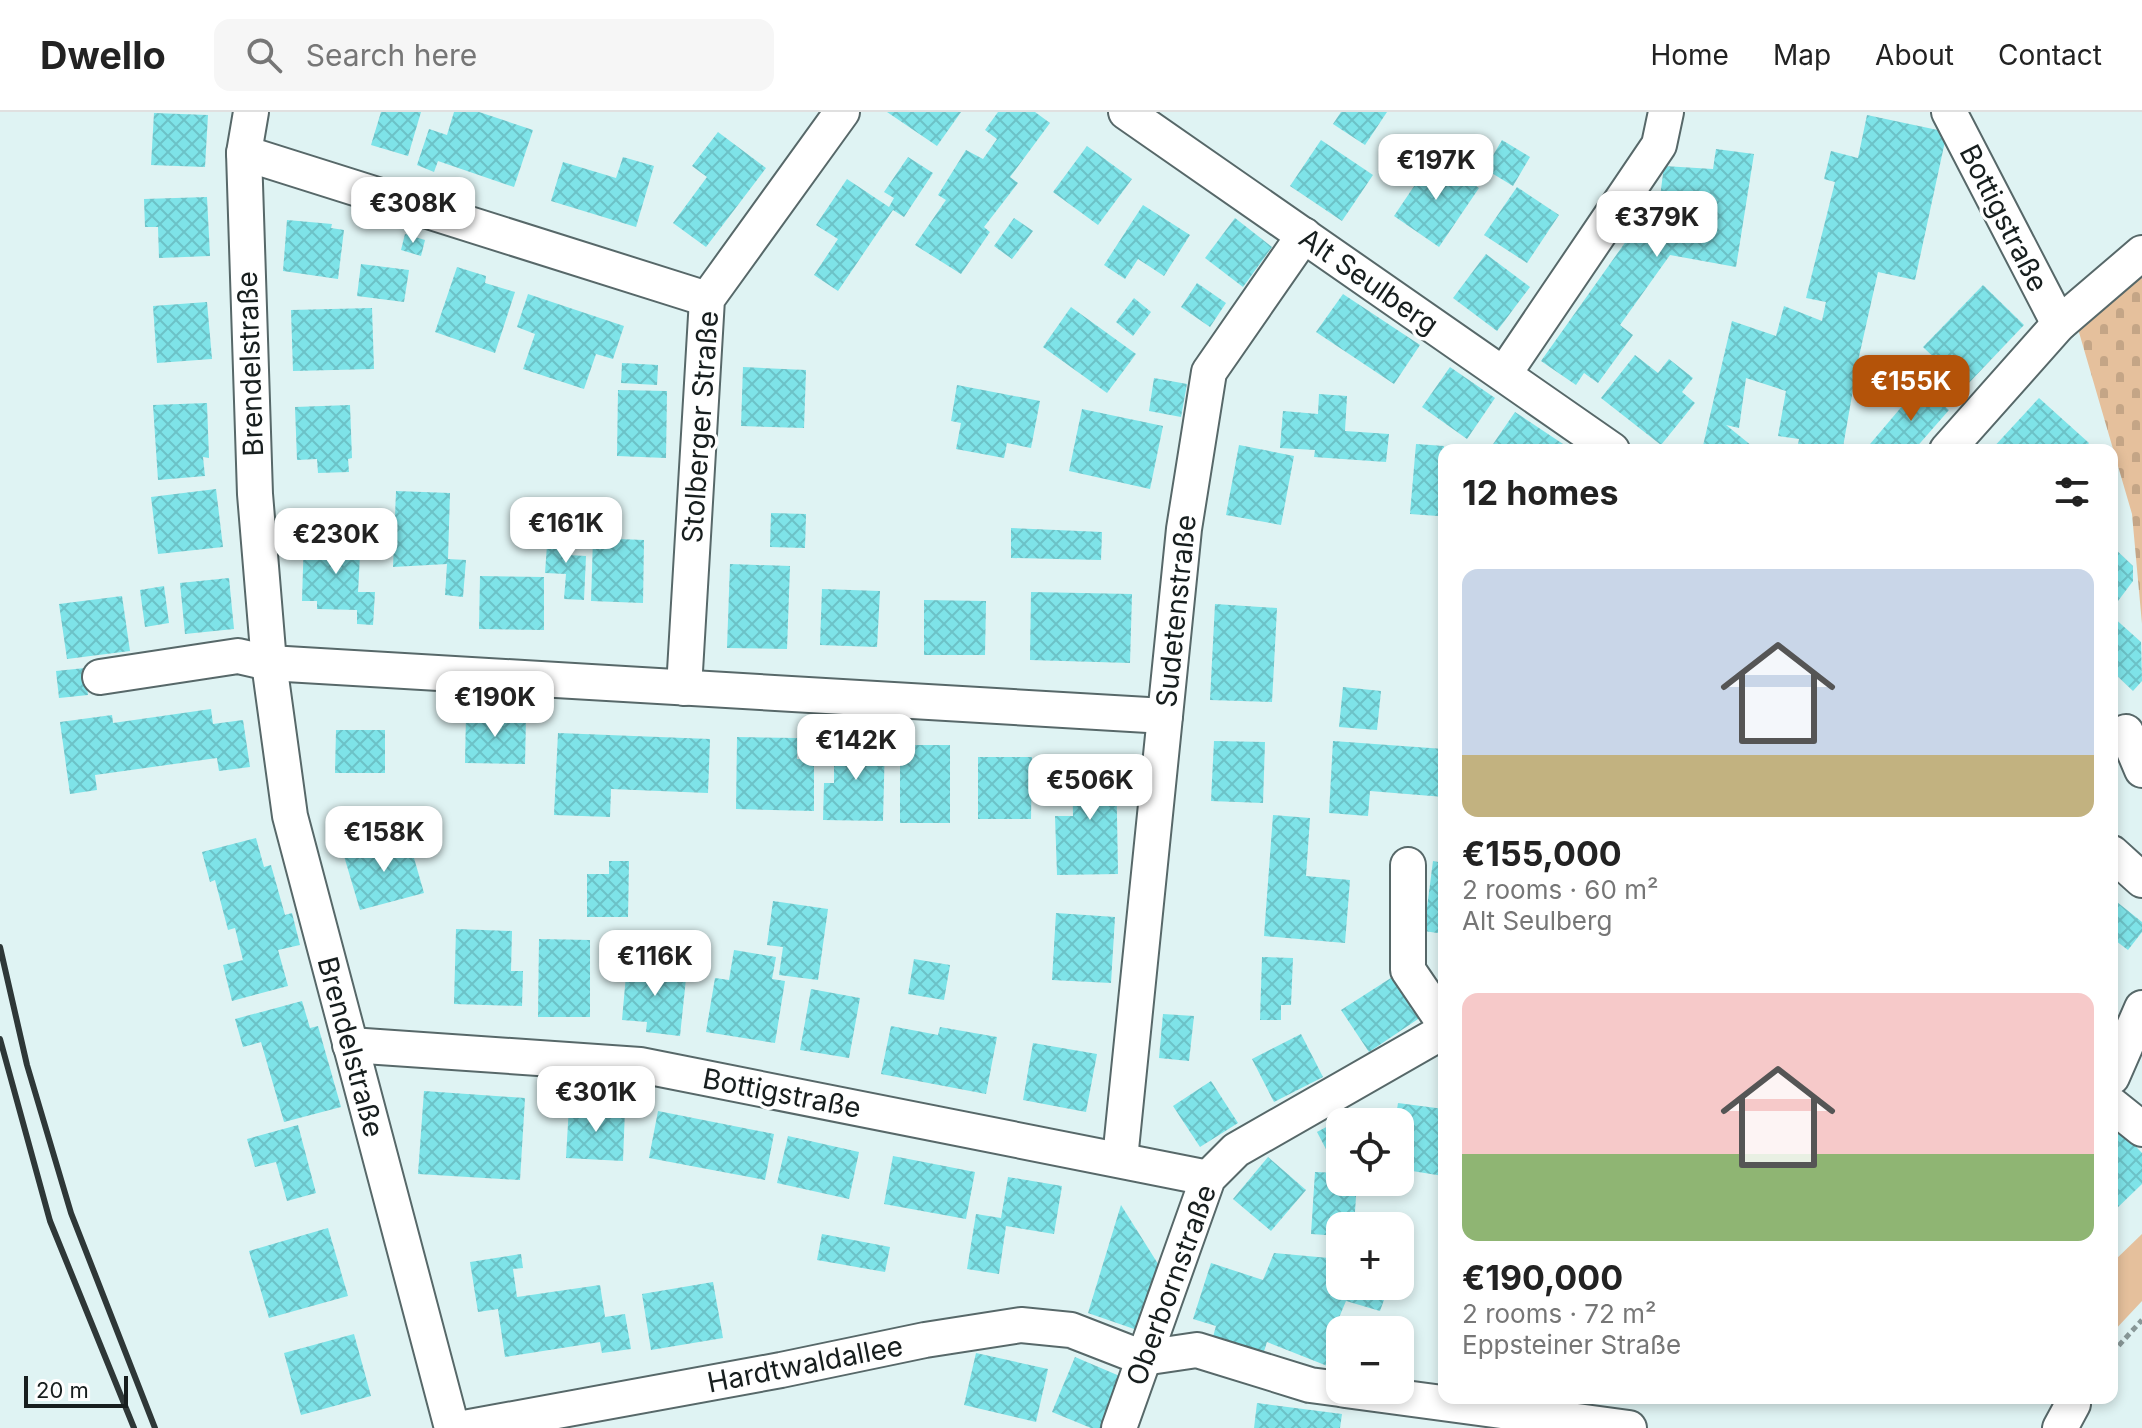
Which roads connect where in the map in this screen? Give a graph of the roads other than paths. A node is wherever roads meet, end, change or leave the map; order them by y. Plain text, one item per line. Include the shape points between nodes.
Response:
1 (251, 112) edge
2 (842, 112) edge
3 (1126, 112) edge
4 (1666, 112) edge
5 (1949, 112) edge
6 (244, 153) junction
7 (1304, 235) junction
8 (2142, 253) edge
9 (707, 299) junction
10 (2059, 324) junction
11 (1504, 374) junction
12 (1603, 444) edge
13 (1952, 444) edge
14 (269, 663) junction
15 (100, 677) dead end
16 (684, 688) junction
17 (1165, 716) junction
18 (2127, 732) edge
19 (2142, 770) edge
20 (2118, 858) edge
21 (1408, 865) dead end
22 (2142, 880) edge
23 (2142, 1008) edge
24 (1438, 1014) edge
25 (1438, 1034) edge
26 (350, 1045) junction
27 (2118, 1063) edge
28 (2118, 1110) edge
29 (2142, 1129) edge
30 (1120, 1159) junction
31 (1208, 1178) junction
32 (1143, 1358) junction
33 (1326, 1388) edge
34 (1414, 1398) edge
35 (1438, 1400) edge
36 (1471, 1404) edge
37 (1619, 1420) edge
38 (452, 1428) edge
39 (464, 1428) edge
40 (1119, 1428) edge

1 - 6 street, Brendelstraße
2 - 9 street, Stolberger Straße
3 - 7 street, Alt Seulberg
4 - 11 street via 1659,145
5 - 10 street, Bottigstraße
6 - 9 street
6 - 14 street, Brendelstraße via 254,478
7 - 11 street, Alt Seulberg
7 - 17 street, Sudetenstraße via 1209,372 1184,529
8 - 10 street
9 - 16 street, Stolberger Straße
10 - 13 street
11 - 12 street, Alt Seulberg
14 - 15 street via 238,656
14 - 16 street
14 - 26 street, Brendelstraße via 290,816
16 - 17 street
17 - 30 street, Sudetenstraße
18 - 19 street
20 - 22 street
21 - 24 street via 1408,970
23 - 27 street
25 - 31 street, Oberbornstraße via 1236,1150
26 - 30 street, Bottigstraße via 640,1065
26 - 38 street, Brendelstraße
28 - 29 street
30 - 31 street, Bottigstraße
31 - 32 street, Oberbornstraße
32 - 33 street via 1197,1350
32 - 39 street, Hardtwaldallee via 1071,1330 1021,1325
32 - 40 street, Oberbornstraße
34 - 35 street
36 - 37 street

